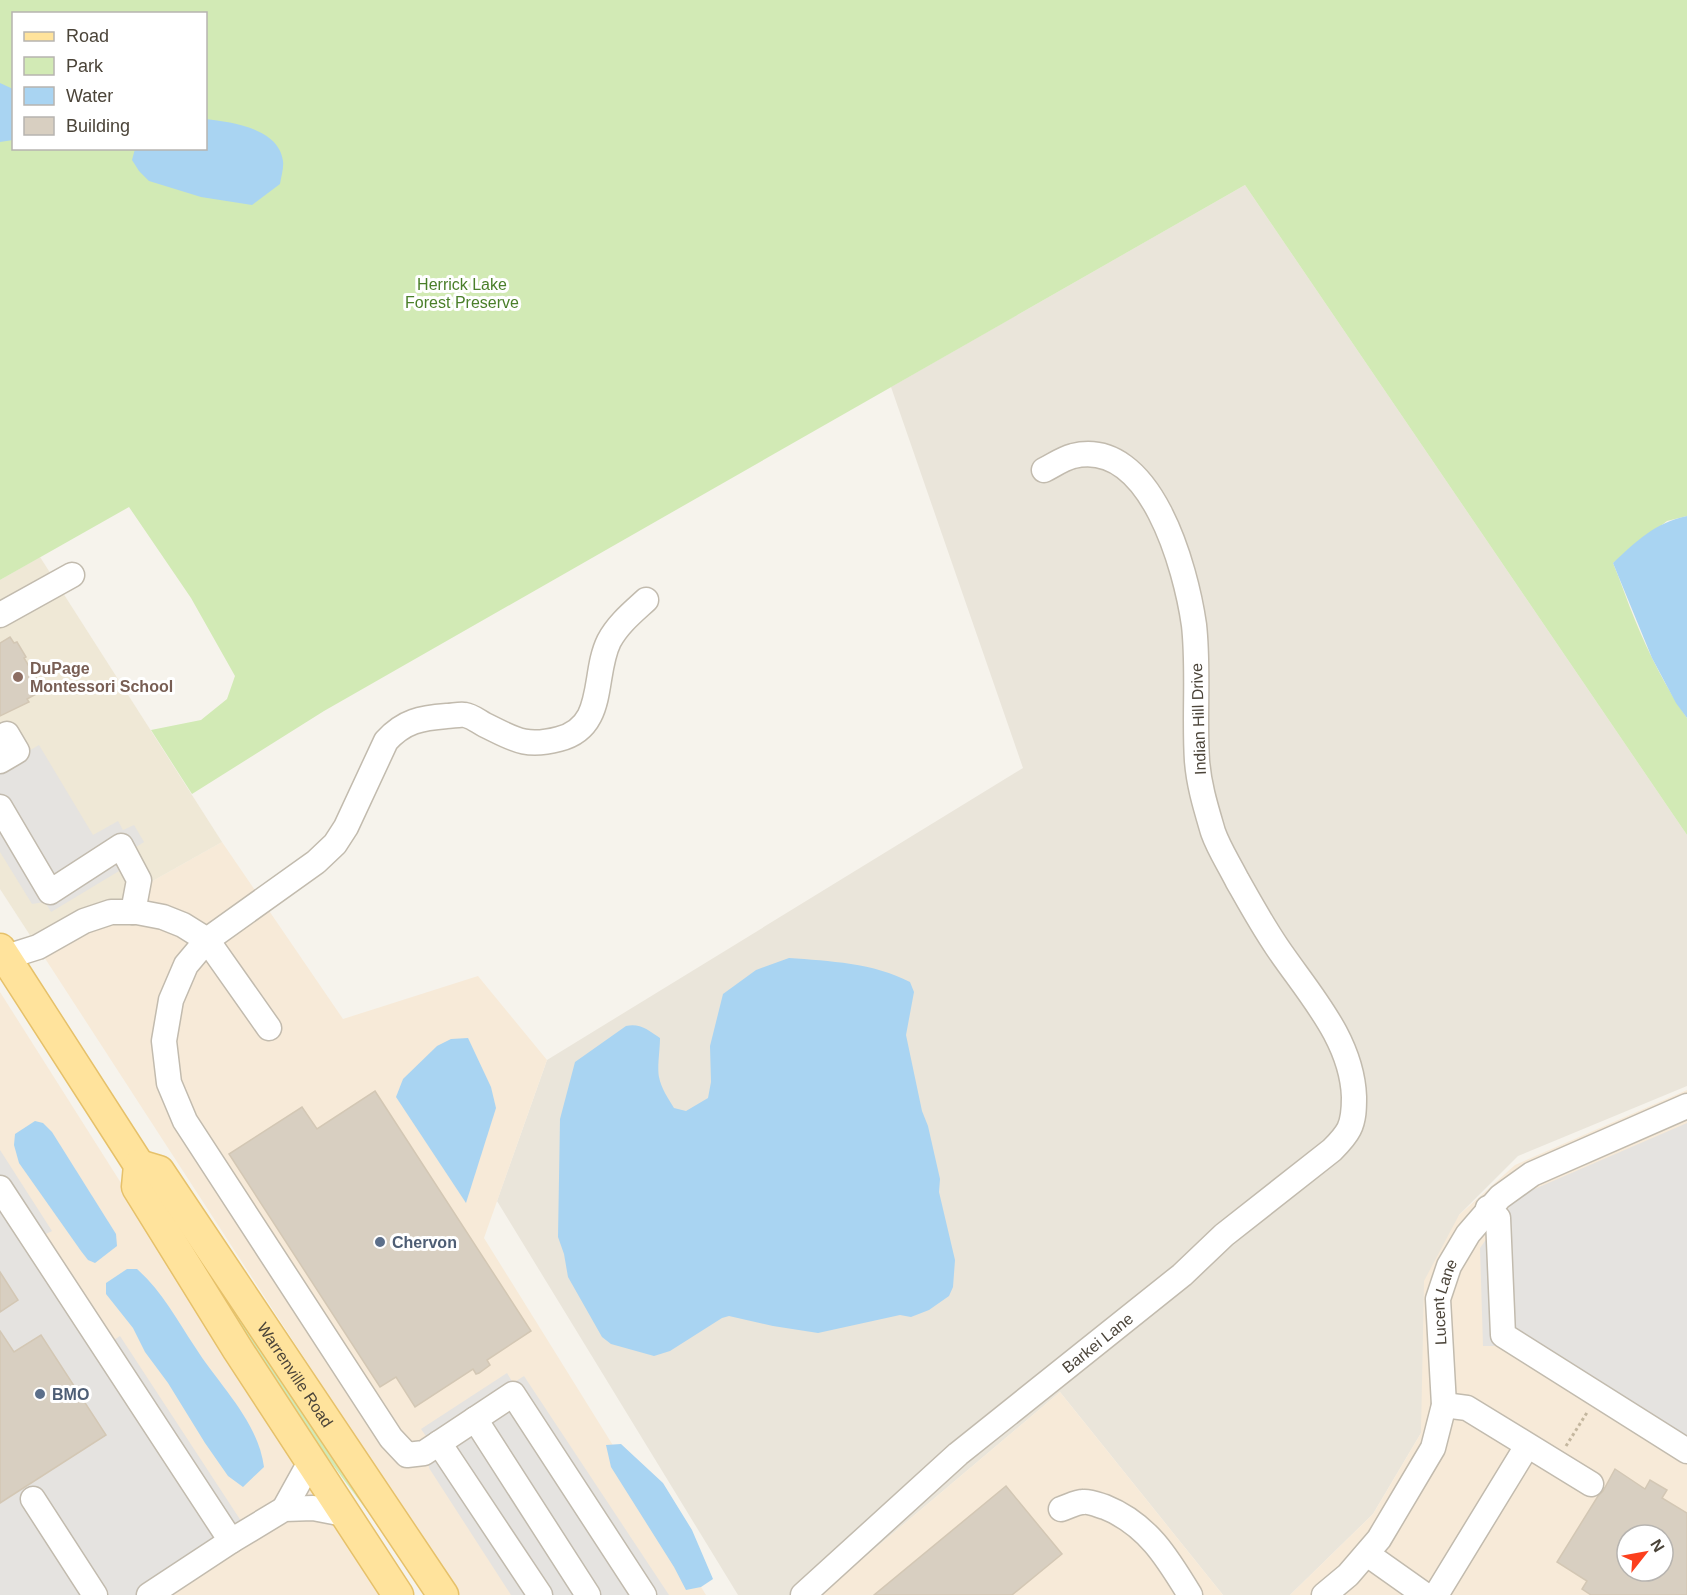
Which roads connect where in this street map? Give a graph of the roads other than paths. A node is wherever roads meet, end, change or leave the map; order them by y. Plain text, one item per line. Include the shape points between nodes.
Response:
1 (1044, 470) dead end
2 (72, 575) dead end
3 (646, 600) dead end
4 (0, 615) edge
5 (0, 738) edge
6 (0, 761) edge
7 (0, 807) edge
8 (133, 912) junction
9 (207, 940) junction
10 (2, 955) edge
11 (269, 1028) dead end
12 (1350, 1072) joint
13 (1687, 1106) edge
14 (139, 1165) junction
15 (0, 1188) edge
16 (1488, 1208) junction
17 (1443, 1405) junction
18 (475, 1419) junction
19 (439, 1443) junction
20 (1527, 1446) junction
21 (1687, 1450) edge
22 (310, 1461) junction
23 (1591, 1485) dead end
24 (33, 1499) dead end
25 (284, 1509) junction
26 (1061, 1509) dead end
27 (344, 1514) junction
28 (231, 1541) junction
29 (1367, 1554) junction
30 (95, 1595) edge
31 (149, 1595) edge
32 (398, 1595) edge
33 (443, 1595) edge
34 (540, 1595) edge
35 (588, 1595) edge
36 (644, 1595) edge
37 (803, 1595) edge
38 (1190, 1595) edge
39 (1324, 1595) edge
40 (1425, 1595) edge
41 (1436, 1595) edge

1 - 12 street, Indian Hill Drive via 1074,456 1113,459 1140,481 1158,510 1174,546 1193,624 1199,779 1214,835 1260,920 1335,1032
2 - 4 street
3 - 9 street via 610,639 601,661 592,714 579,730 550,741 520,743 465,714 420,719 404,726 386,741 335,844
5 - 6 street via 7,734 17,751
7 - 8 street via 50,891 121,846 139,880
8 - 9 street via 163,917
8 - 10 street via 111,912 84,921 38,947
9 - 11 street
9 - 19 street via 186,965 171,1000 164,1041 169,1083 185,1121 391,1438 407,1455 424,1453
10 - 14 main road, Warrenville Road
12 - 37 street, Barkei Lane via 1354,1089 1352,1120 1332,1150 958,1454
13 - 16 street, Lucent Lane via 1532,1174
14 - 22 main road, Warrenville Road via 137,1187
14 - 33 main road, Warrenville Road via 159,1171
15 - 28 street
16 - 17 street, Lucent Lane via 1460,1245 1439,1293
16 - 21 street via 1498,1218 1503,1335
17 - 20 street via 1467,1408
17 - 29 street, Lucent Lane via 1437,1436 1425,1464
18 - 19 street
18 - 35 street
18 - 36 street via 513,1394
19 - 34 street
20 - 23 street
20 - 41 street
22 - 25 street
22 - 27 main road, Warrenville Road
24 - 30 street
25 - 27 street via 313,1508
25 - 28 street
26 - 38 street via 1082,1502 1096,1503 1142,1528
27 - 32 main road, Warrenville Road
28 - 31 street
29 - 39 street, Lucent Lane
29 - 40 street

